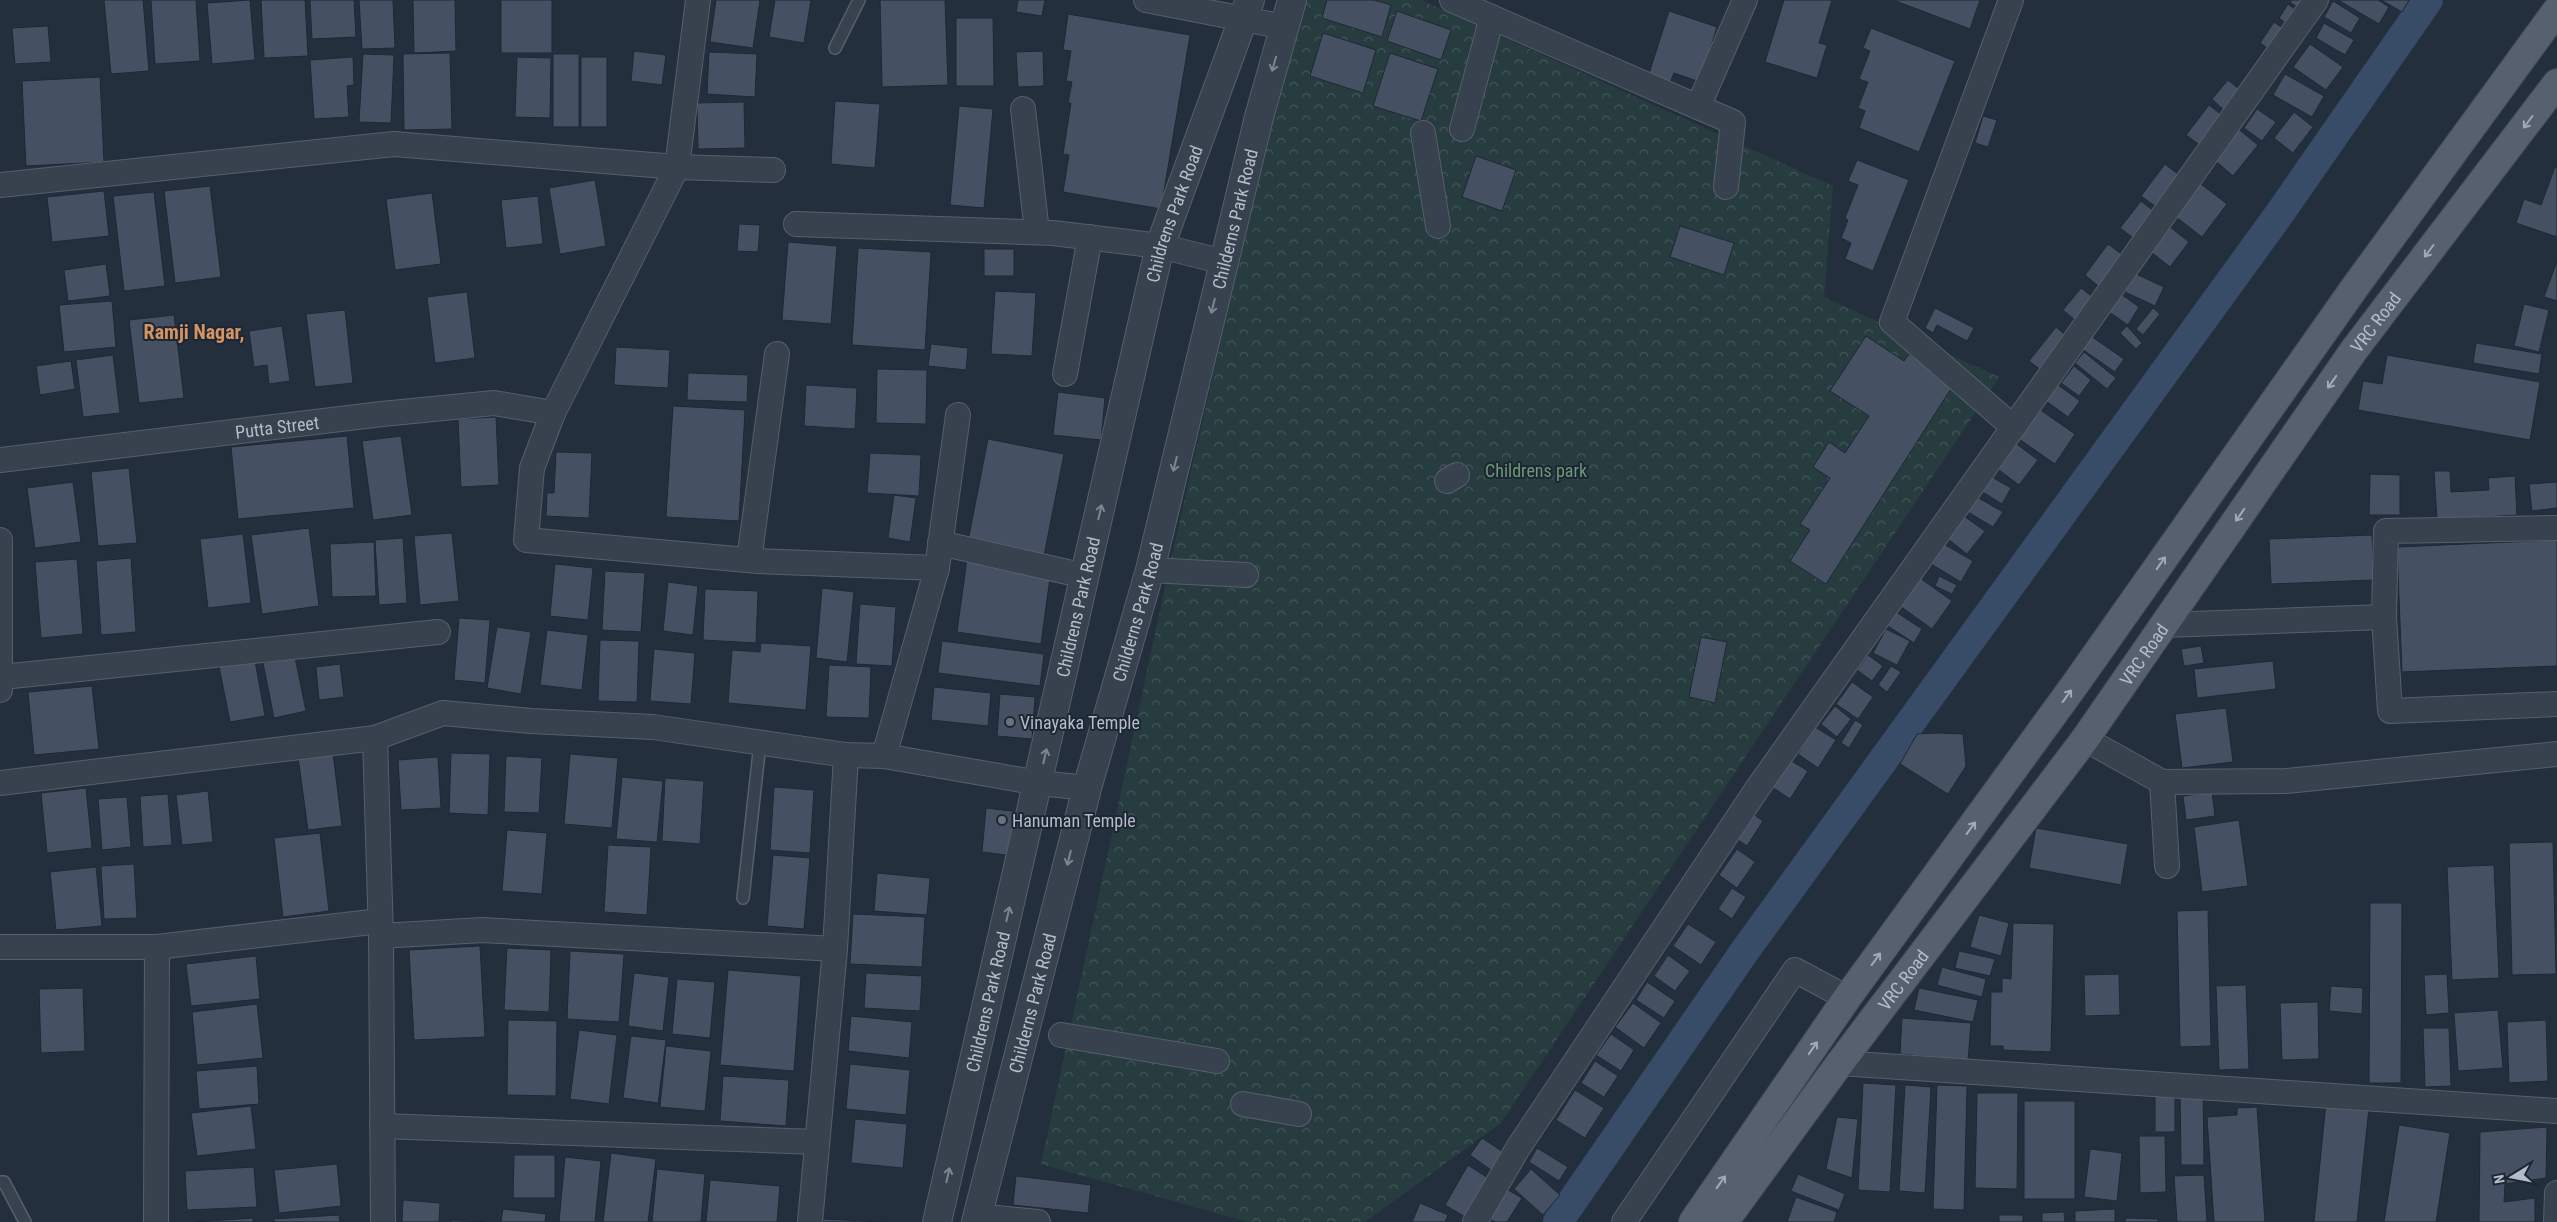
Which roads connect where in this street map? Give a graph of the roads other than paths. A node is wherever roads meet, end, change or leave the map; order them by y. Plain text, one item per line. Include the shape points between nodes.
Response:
1 (698, 0) edge
2 (859, 0) edge
3 (1146, 0) edge
4 (1292, 0) edge
5 (1452, 0) edge
6 (1745, 0) edge
7 (2011, 0) edge
8 (2316, 0) edge
9 (1247, 9) edge
10 (2557, 10) edge
11 (1492, 17) junction
12 (1285, 27) junction
13 (835, 48) dead end
14 (2557, 83) edge
15 (1698, 108) junction
16 (1023, 109) dead end
17 (1462, 129) dead end
18 (1423, 133) dead end
19 (677, 167) junction
20 (773, 170) dead end
21 (0, 186) edge
22 (1726, 187) dead end
23 (796, 224) dead end
24 (1438, 226) dead end
25 (1036, 232) junction
26 (1090, 237) junction
27 (1160, 246) junction
28 (1224, 262) junction
29 (777, 354) dead end
30 (1065, 374) dead end
31 (553, 413) junction
32 (958, 415) dead end
33 (2012, 426) junction
34 (0, 460) edge
35 (2557, 528) edge
36 (0, 540) edge
37 (940, 543) junction
38 (749, 560) junction
39 (937, 568) junction
40 (1150, 570) junction
41 (1246, 575) dead end
42 (1085, 576) junction
43 (2384, 617) junction
44 (2164, 625) junction
45 (438, 632) dead end
46 (1, 684) edge
47 (2557, 704) edge
48 (375, 738) junction
49 (2085, 739) junction
50 (760, 742) junction
51 (2557, 754) edge
52 (846, 755) junction
53 (884, 756) junction
54 (2162, 782) junction
55 (0, 783) edge
56 (1039, 783) junction
57 (1087, 788) junction
58 (2167, 866) dead end
59 (743, 898) dead end
60 (380, 928) junction
61 (0, 947) edge
62 (157, 947) junction
63 (835, 949) junction
64 (1847, 998) junction
65 (1061, 1036) dead end
66 (1217, 1061) dead end
67 (1840, 1062) junction
68 (1243, 1104) dead end
69 (2557, 1111) edge
70 (1299, 1114) dead end
71 (382, 1126) junction
72 (817, 1142) junction
73 (0, 1182) edge
74 (2557, 1193) edge
75 (976, 1219) edge
76 (25, 1222) edge
77 (156, 1222) edge
78 (382, 1222) edge
79 (810, 1222) edge
80 (937, 1222) edge
81 (1038, 1222) edge
82 (1476, 1222) edge
83 (1624, 1222) edge
84 (1693, 1222) edge
85 (1724, 1222) edge
86 (2556, 1222) edge

1 - 19 street
2 - 13 lane
3 - 9 street
4 - 12 street, Childerns Park Road
5 - 11 street
6 - 15 street
7 - 33 street via 1892,322
8 - 33 street
9 - 12 street
9 - 27 street, Childrens Park Road
64 -> 10 main road
11 - 15 street
11 - 17 street
12 -> 28 street, Childerns Park Road via 1259,117
14 -> 44 main road, VRC Road via 2354,350
15 - 22 street via 1733,122
16 - 25 street
18 - 24 street
19 - 20 street
19 - 21 street via 394,144
19 - 31 street
23 - 25 street
25 - 26 street
26 - 27 street
26 - 30 street
27 - 28 street
42 -> 27 street, Childrens Park Road
28 -> 40 street, Childerns Park Road
29 - 38 street
31 - 34 street, Putta Street via 494,403
31 - 38 street via 532,468 526,540
32 - 37 street
33 - 82 street via 1752,797 1518,1148
35 - 43 street via 2386,531
36 - 46 street
37 - 39 street
37 - 42 street
38 - 39 street
39 - 53 street
40 - 41 street
40 - 57 street, Childerns Park Road
56 -> 42 street, Childrens Park Road
43 - 44 street
43 - 47 street via 2390,711
44 - 49 main road, VRC Road
45 - 46 street via 349,640
48 - 50 street via 443,713 653,727
48 - 55 street
48 - 60 street
49 - 54 street
49 - 67 main road, VRC Road
50 - 52 street
50 - 59 lane
51 - 54 street via 2286,781
52 - 53 street
52 - 63 street
53 - 56 street
54 - 58 street
56 - 57 street
80 -> 56 street, Childrens Park Road
57 -> 75 street, Childerns Park Road
60 - 62 street
60 - 63 street via 482,930
60 - 71 street
61 - 62 street
62 - 77 street
63 - 72 street
64 - 83 street via 1795,970
84 -> 64 main road
65 - 66 street
67 - 69 street
67 - 85 main road, VRC Road
68 - 70 street
71 - 72 street
71 - 78 street
72 - 79 street
73 - 76 lane via 4,1182
74 - 86 street
75 - 81 street

